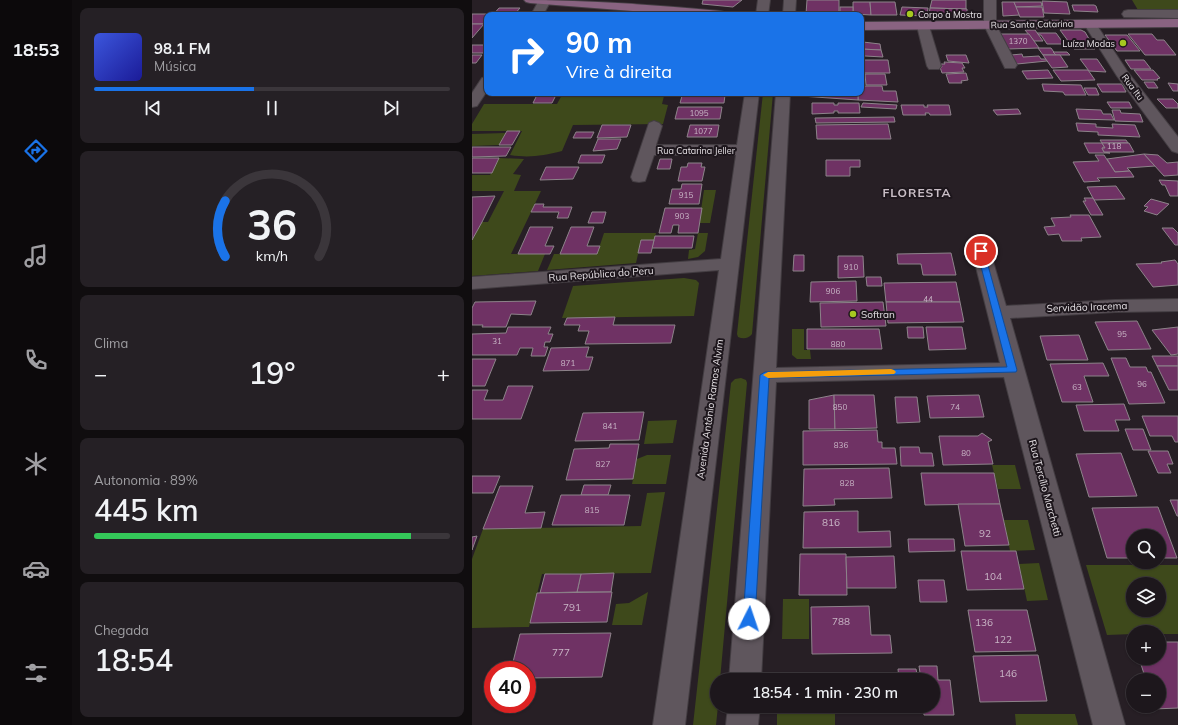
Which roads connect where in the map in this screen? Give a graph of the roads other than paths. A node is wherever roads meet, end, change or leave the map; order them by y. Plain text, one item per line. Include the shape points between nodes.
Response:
1 (537, 0) edge
2 (764, 0) edge
3 (790, 0) edge
4 (990, 0) edge
5 (539, 12) edge
6 (690, 12) edge
7 (762, 12) edge
8 (789, 12) edge
9 (1128, 14) junction
10 (1178, 14) edge
11 (1178, 23) edge
12 (1090, 24) junction
13 (990, 25) junction
14 (923, 26) junction
15 (864, 27) edge
16 (1010, 64) dead end
17 (934, 66) dead end
18 (484, 86) edge
19 (763, 100) edge
20 (472, 103) edge
21 (654, 126) dead end
22 (1178, 148) edge
23 (647, 150) junction
24 (744, 150) junction
25 (639, 177) dead end
26 (981, 251) dead end
27 (729, 264) junction
28 (472, 284) edge
29 (1178, 306) edge
30 (997, 313) junction
31 (1013, 370) junction
32 (765, 375) junction
33 (745, 673) edge
34 (743, 713) edge
35 (669, 725) edge
36 (742, 725) edge
37 (1109, 725) edge

1 - 5 street via 544,4
1 - 6 main road
2 - 7 street
3 - 8 street
4 - 13 street
9 - 10 street
9 - 11 main road, Rua Santa Catarina
9 - 12 main road, Rua Santa Catarina
12 - 13 main road, Rua Santa Catarina
12 - 22 street, Rua Itu via 1122,73
13 - 14 main road, Rua Santa Catarina
13 - 16 street
14 - 15 main road, Rua Santa Catarina
14 - 17 street
18 - 20 street
19 - 24 street, Avenida Antônio Ramos Alvim
19 - 32 street, Avenida Antônio Ramos Alvim via 781,127
21 - 23 street
23 - 24 street, Rua Catarina Jeller
23 - 25 street
24 - 27 street, Avenida Antônio Ramos Alvim
26 - 30 street, Rua Tercílio Marchetti
27 - 28 street, Rua República do Peru
27 - 35 street, Avenida Antônio Ramos Alvim
29 - 30 street, Servidão Iracema via 1115,306
30 - 31 street, Rua Tercílio Marchetti
31 - 32 street
31 - 37 street, Rua Tercílio Marchetti
32 - 33 street, Avenida Antônio Ramos Alvim
34 - 36 street

